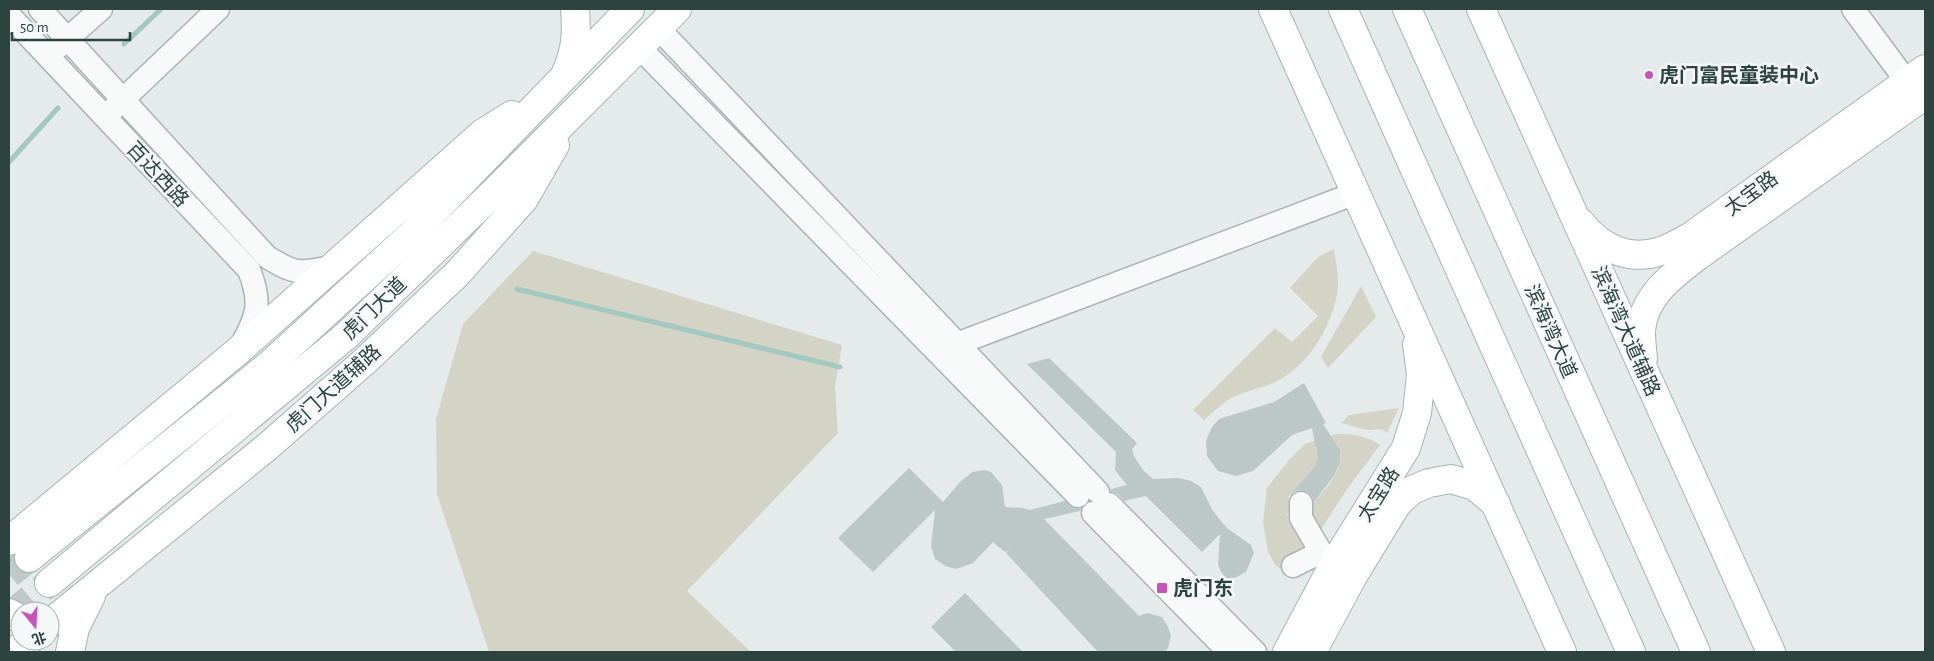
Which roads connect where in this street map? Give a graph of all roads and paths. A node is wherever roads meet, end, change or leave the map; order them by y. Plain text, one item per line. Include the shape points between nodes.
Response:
1 (40, 9) edge
2 (101, 9) edge
3 (218, 9) edge
4 (575, 9) edge
5 (630, 9) edge
6 (1273, 9) edge
7 (1343, 9) edge
8 (1407, 9) edge
9 (1481, 9) edge
10 (1853, 9) edge
11 (9, 15) edge
12 (668, 18) edge
13 (67, 38) junction
14 (639, 47) junction
15 (48, 56) junction
16 (1919, 82) edge
17 (557, 84) junction
18 (123, 100) junction
19 (573, 114) junction
20 (105, 117) junction
21 (1356, 192) junction
22 (1572, 211) junction
23 (1661, 252) junction
24 (331, 267) junction
25 (1668, 279) junction
26 (1415, 322) junction
27 (947, 347) junction
28 (238, 351) junction
29 (1644, 370) junction
30 (1095, 501) junction
31 (1301, 503) dead end
32 (1496, 504) junction
33 (13, 544) edge
34 (1293, 566) dead end
35 (49, 583) tunnel mouth
36 (95, 586) junction
37 (60, 613) edge
38 (1755, 617) junction
39 (70, 652) edge
40 (1229, 652) edge
41 (1255, 652) edge
42 (1287, 652) edge
43 (1312, 652) edge
44 (1562, 652) edge
45 (1631, 652) edge
46 (1696, 652) edge
47 (1763, 652) edge
48 (1771, 652) edge

1 - 13 street, 百达西路
2 - 13 street
3 - 18 street
4 - 17 main road via 574,54
5 - 17 main road, 虎门大道
6 - 21 main road
7 - 45 main road
8 - 46 main road, 滨海湾大道
9 - 22 main road, 滨海湾大道辅路
10 - 16 street
11 - 15 street, 百达西路
12 - 14 main road, 虎门大道
12 - 27 street
13 - 15 street
13 - 18 street, 百达西路
14 - 19 main road, 虎门大道
14 - 27 street
15 - 20 street, 百达西路
16 - 23 main road, 太宝路 via 1690,237
16 - 25 main road, 太宝路
17 - 24 main road via 483,133
17 - 33 main road, 虎门大道 via 412,234 268,366
18 - 20 street
18 - 24 street, 百达西路 via 267,257 289,270 309,272
19 - 35 main road, 虎门大道 via 347,335
19 - 36 main road, 虎门大道辅路 via 524,199 457,274 267,447
20 - 28 street, 百达西路 via 249,270 257,290 257,307 252,326
21 - 26 main road
21 - 27 street
22 - 23 main road, 太宝路 via 1592,237 1619,252 1637,256
22 - 29 main road, 滨海湾大道辅路
23 - 25 main road via 1645,266 1646,275 1652,281
24 - 28 main road
25 - 29 main road, 太宝路 via 1646,308 1641,330
26 - 32 main road
26 - 42 main road, 太宝路 via 1421,374 1417,413 1406,448 1335,562
27 - 30 street
28 - 33 main road
29 - 38 main road, 滨海湾大道辅路
30 - 40 street
30 - 41 street
31 - 34 street via 1301,518 1321,552
32 - 43 main road, 太宝路 via 1475,486 1451,478 1429,482 1412,490 1397,504 1352,576
32 - 44 main road
36 - 37 main road, 虎门大道辅路
36 - 39 main road via 75,628
38 - 47 main road
38 - 48 main road, 滨海湾大道辅路

